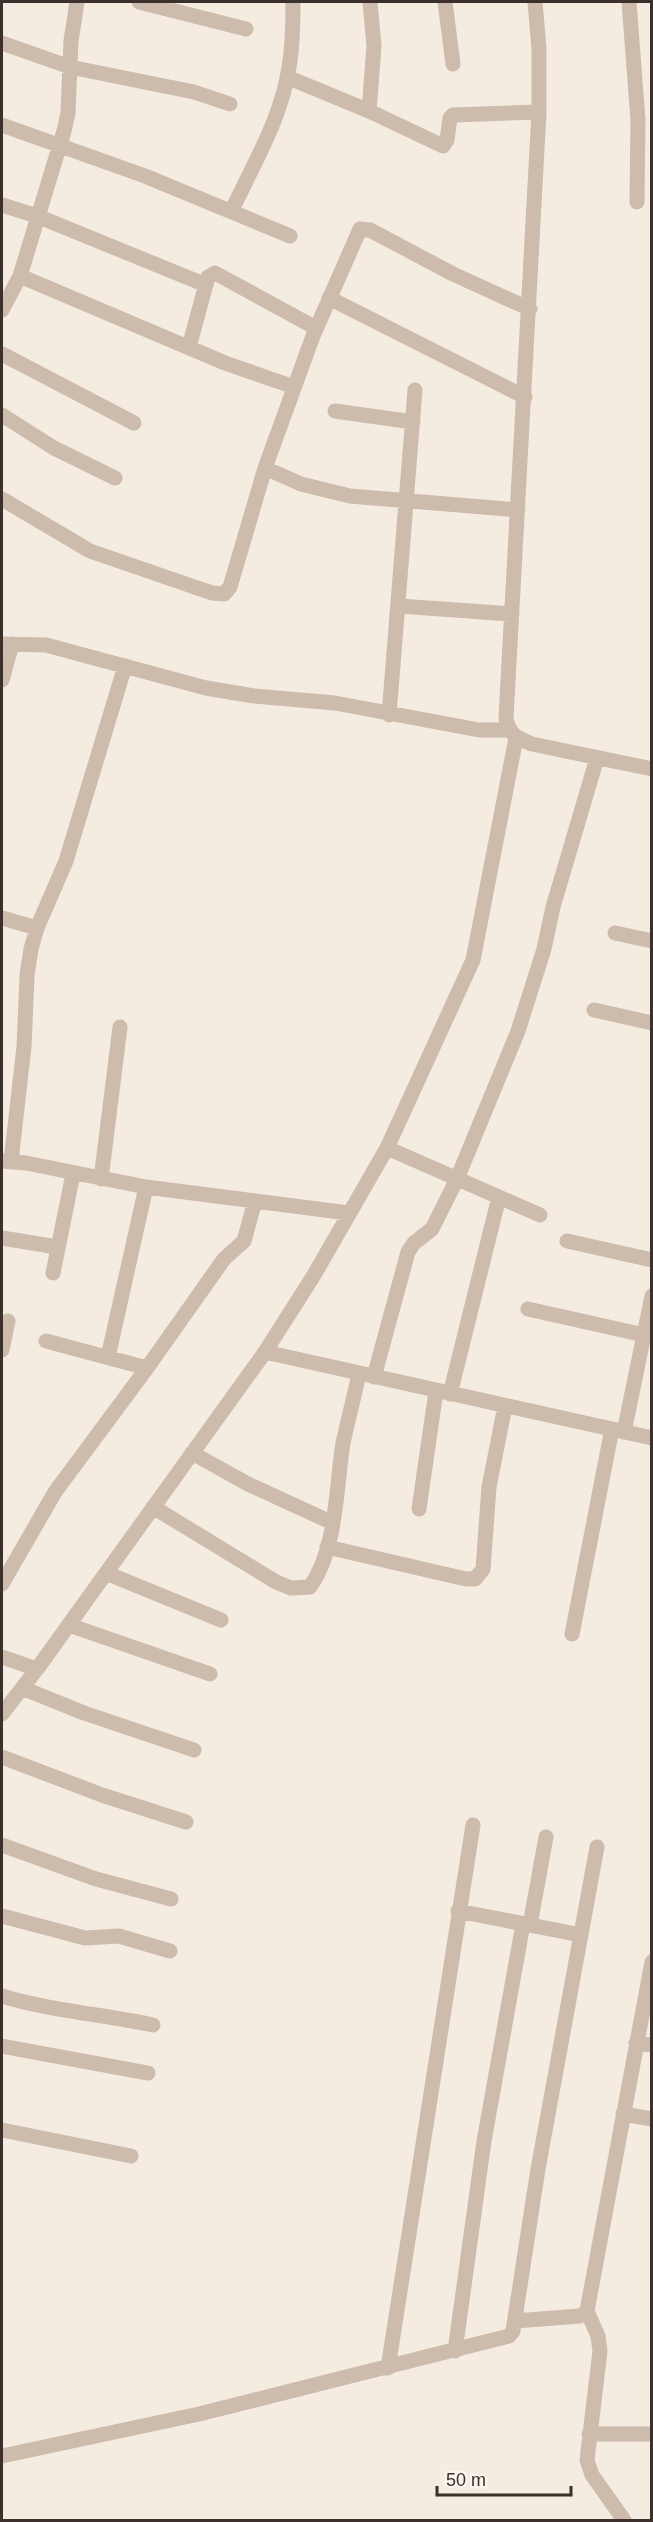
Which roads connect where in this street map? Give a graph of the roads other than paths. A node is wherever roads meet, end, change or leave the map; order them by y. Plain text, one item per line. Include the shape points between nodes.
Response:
1 (77, 2) edge
2 (146, 2) edge
3 (293, 2) edge
4 (370, 2) edge
5 (445, 2) edge
6 (535, 2) edge
7 (630, 2) edge
8 (246, 29) dead end
9 (2, 43) edge
10 (453, 64) dead end
11 (70, 68) junction
12 (287, 77) junction
13 (230, 104) dead end
14 (369, 111) junction
15 (539, 112) junction
16 (2, 125) edge
17 (60, 144) junction
18 (637, 202) dead end
19 (2, 205) edge
20 (232, 210) junction
21 (37, 216) junction
22 (290, 236) dead end
23 (20, 276) junction
24 (206, 285) junction
25 (329, 298) junction
26 (530, 309) junction
27 (2, 310) edge
28 (316, 328) junction
29 (189, 347) junction
30 (2, 354) edge
31 (294, 387) junction
32 (415, 390) dead end
33 (525, 397) junction
34 (336, 411) dead end
35 (2, 415) edge
36 (413, 422) junction
37 (134, 423) dead end
38 (265, 468) junction
39 (115, 478) dead end
40 (2, 499) edge
41 (408, 501) junction
42 (518, 510) junction
43 (399, 606) junction
44 (512, 614) junction
45 (7, 644) edge
46 (125, 666) junction
47 (2, 680) edge
48 (389, 715) junction
49 (512, 734) junction
50 (597, 758) junction
51 (651, 770) edge
52 (2, 918) edge
53 (37, 928) junction
54 (615, 933) dead end
55 (651, 941) edge
56 (594, 1010) dead end
57 (651, 1023) edge
58 (120, 1027) dead end
59 (387, 1149) junction
60 (6, 1161) edge
61 (73, 1174) junction
62 (100, 1179) junction
63 (458, 1179) junction
64 (146, 1187) junction
65 (499, 1197) junction
66 (255, 1201) junction
67 (348, 1213) junction
68 (540, 1215) dead end
69 (2, 1238) edge
70 (567, 1241) dead end
71 (57, 1247) junction
72 (651, 1260) edge
73 (53, 1273) dead end
74 (651, 1296) edge
75 (528, 1309) dead end
76 (8, 1321) dead end
77 (644, 1335) junction
78 (46, 1341) dead end
79 (2, 1350) edge
80 (265, 1352) junction
81 (108, 1358) junction
82 (147, 1368) junction
83 (359, 1374) junction
84 (374, 1377) junction
85 (443, 1392) junction
86 (505, 1406) junction
87 (618, 1431) junction
88 (651, 1438) edge
89 (192, 1453) junction
90 (153, 1508) junction
91 (419, 1509) dead end
92 (333, 1523) junction
93 (327, 1547) junction
94 (106, 1573) junction
95 (2, 1584) edge
96 (221, 1620) dead end
97 (69, 1625) junction
98 (572, 1634) dead end
99 (2, 1657) edge
100 (37, 1669) junction
101 (210, 1674) dead end
102 (22, 1688) junction
103 (2, 1714) edge
104 (194, 1750) dead end
105 (2, 1757) edge
106 (186, 1822) dead end
107 (473, 1825) dead end
108 (546, 1837) dead end
109 (2, 1845) edge
110 (597, 1847) dead end
111 (171, 1899) dead end
112 (458, 1911) junction
113 (2, 1916) edge
114 (527, 1925) junction
115 (580, 1935) junction
116 (170, 1951) dead end
117 (651, 1962) edge
118 (2, 1996) edge
119 (153, 2025) dead end
120 (644, 2044) edge
121 (2, 2046) edge
122 (148, 2073) dead end
123 (623, 2114) junction
124 (651, 2119) edge
125 (2, 2130) edge
126 (131, 2156) dead end
127 (587, 2311) junction
128 (515, 2321) junction
129 (455, 2351) junction
130 (388, 2368) junction
131 (589, 2434) junction
132 (651, 2434) edge
133 (2, 2456) edge
134 (624, 2520) edge

1 - 11 street
2 - 8 street
3 - 12 street
4 - 14 street via 374,46
5 - 10 street
6 - 15 street
7 - 18 street via 638,120
9 - 11 street
11 - 13 street via 194,92
11 - 17 street via 68,112
12 - 14 street
12 - 20 street via 271,124
14 - 15 street via 442,146 453,115
15 - 26 street
16 - 17 street
17 - 20 street
17 - 21 street
19 - 21 street
20 - 22 street
21 - 23 street
21 - 24 street
23 - 27 street
23 - 29 street
24 - 28 street via 210,274 219,274
24 - 29 street
25 - 26 street via 357,232 365,229
25 - 28 street
25 - 33 street
26 - 33 street
28 - 31 street
29 - 31 street
30 - 37 street
31 - 38 street
32 - 36 street
33 - 42 street
34 - 36 street
35 - 39 street via 54,448
36 - 41 street
38 - 40 street via 230,587 224,594 90,551
38 - 41 street via 321,490
41 - 42 street
41 - 43 street
42 - 44 street
43 - 44 street
43 - 48 street
44 - 49 street via 506,718
45 - 46 street via 46,645
45 - 47 street
46 - 48 street via 206,688 335,703
46 - 53 street via 66,861
48 - 49 street
49 - 50 street via 532,744
49 - 59 street via 473,960
50 - 51 street
50 - 63 street via 531,993
52 - 53 street
53 - 60 street via 27,975 24,1047
54 - 55 street
56 - 57 street
58 - 62 street
59 - 63 street
59 - 67 street
60 - 61 street
61 - 62 street
61 - 71 street
62 - 64 street
63 - 65 street
63 - 84 street via 432,1229 408,1252
64 - 66 street
64 - 81 street
65 - 68 street
65 - 85 street
66 - 67 street
66 - 82 street via 244,1241 224,1259
67 - 80 street
69 - 71 street
70 - 72 street
71 - 73 street
74 - 77 street
75 - 77 street
76 - 79 street
77 - 87 street
78 - 81 street
80 - 83 street
80 - 89 street
81 - 82 street
82 - 95 street via 55,1492
83 - 84 street
83 - 92 street
84 - 85 street
85 - 86 street
85 - 91 street
86 - 87 street
86 - 93 street via 489,1487 483,1569 475,1579
87 - 88 street
87 - 98 street
89 - 90 street
89 - 92 street
90 - 93 street via 291,1588 310,1587
90 - 94 street
92 - 93 street
94 - 96 street
94 - 97 street
97 - 100 street
97 - 101 street
99 - 100 street
100 - 102 street
102 - 103 street
102 - 104 street
105 - 106 street
107 - 112 street
108 - 114 street
109 - 111 street via 96,1879
110 - 115 street
112 - 114 street
112 - 130 street
113 - 116 street via 85,1938 119,1936
114 - 115 street
114 - 129 street via 484,2141
115 - 128 street
117 - 120 street
118 - 119 street via 51,2009
120 - 123 street
121 - 122 street
123 - 124 street
123 - 127 street
125 - 126 street
127 - 128 street via 580,2316
127 - 131 street via 600,2351
128 - 129 street via 509,2336
129 - 130 street
130 - 133 street
131 - 132 street
131 - 134 street via 587,2460 592,2475

